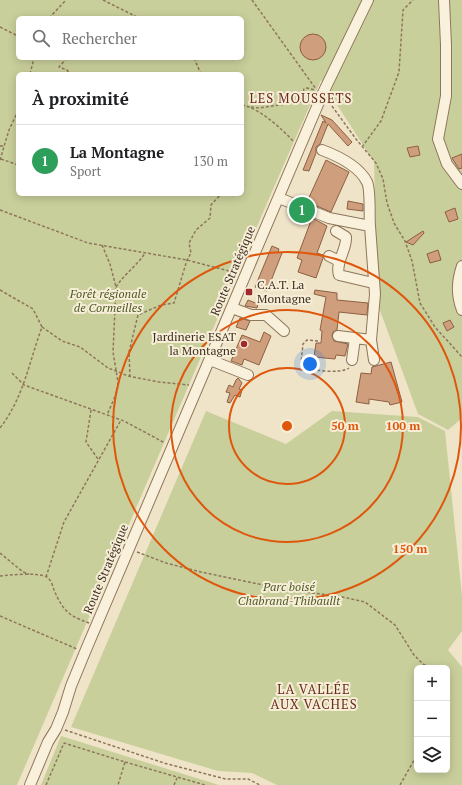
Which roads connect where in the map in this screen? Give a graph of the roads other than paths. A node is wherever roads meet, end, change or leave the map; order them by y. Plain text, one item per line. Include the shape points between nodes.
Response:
1 (368, 0) edge
2 (444, 0) edge
3 (322, 150) dead end
4 (462, 184) edge
5 (279, 198) junction
6 (370, 226) junction
7 (336, 232) dead end
8 (329, 256) dead end
9 (339, 261) junction
10 (462, 266) edge
11 (374, 283) junction
12 (232, 308) junction
13 (462, 310) edge
14 (284, 331) dead end
15 (338, 336) dead end
16 (355, 338) junction
17 (371, 340) junction
18 (210, 360) junction
19 (352, 360) road end
20 (374, 360) dead end
21 (248, 375) dead end
22 (30, 785) edge

1 - 5 street, Route Stratégique via 320,93
2 - 4 street via 446,96 438,139 447,164
3 - 6 street via 340,157 368,183
5 - 6 street via 329,218
5 - 12 street, Route Stratégique
6 - 11 street
7 - 9 street via 347,239
8 - 9 street
9 - 11 street via 339,275
10 - 13 street via 457,291
11 - 17 street
12 - 14 street via 251,315 266,315
12 - 18 street, Route Stratégique
15 - 16 street
16 - 17 street
16 - 19 street
17 - 20 street
18 - 21 street
18 - 22 street, Route Stratégique via 71,686 55,717 48,742

